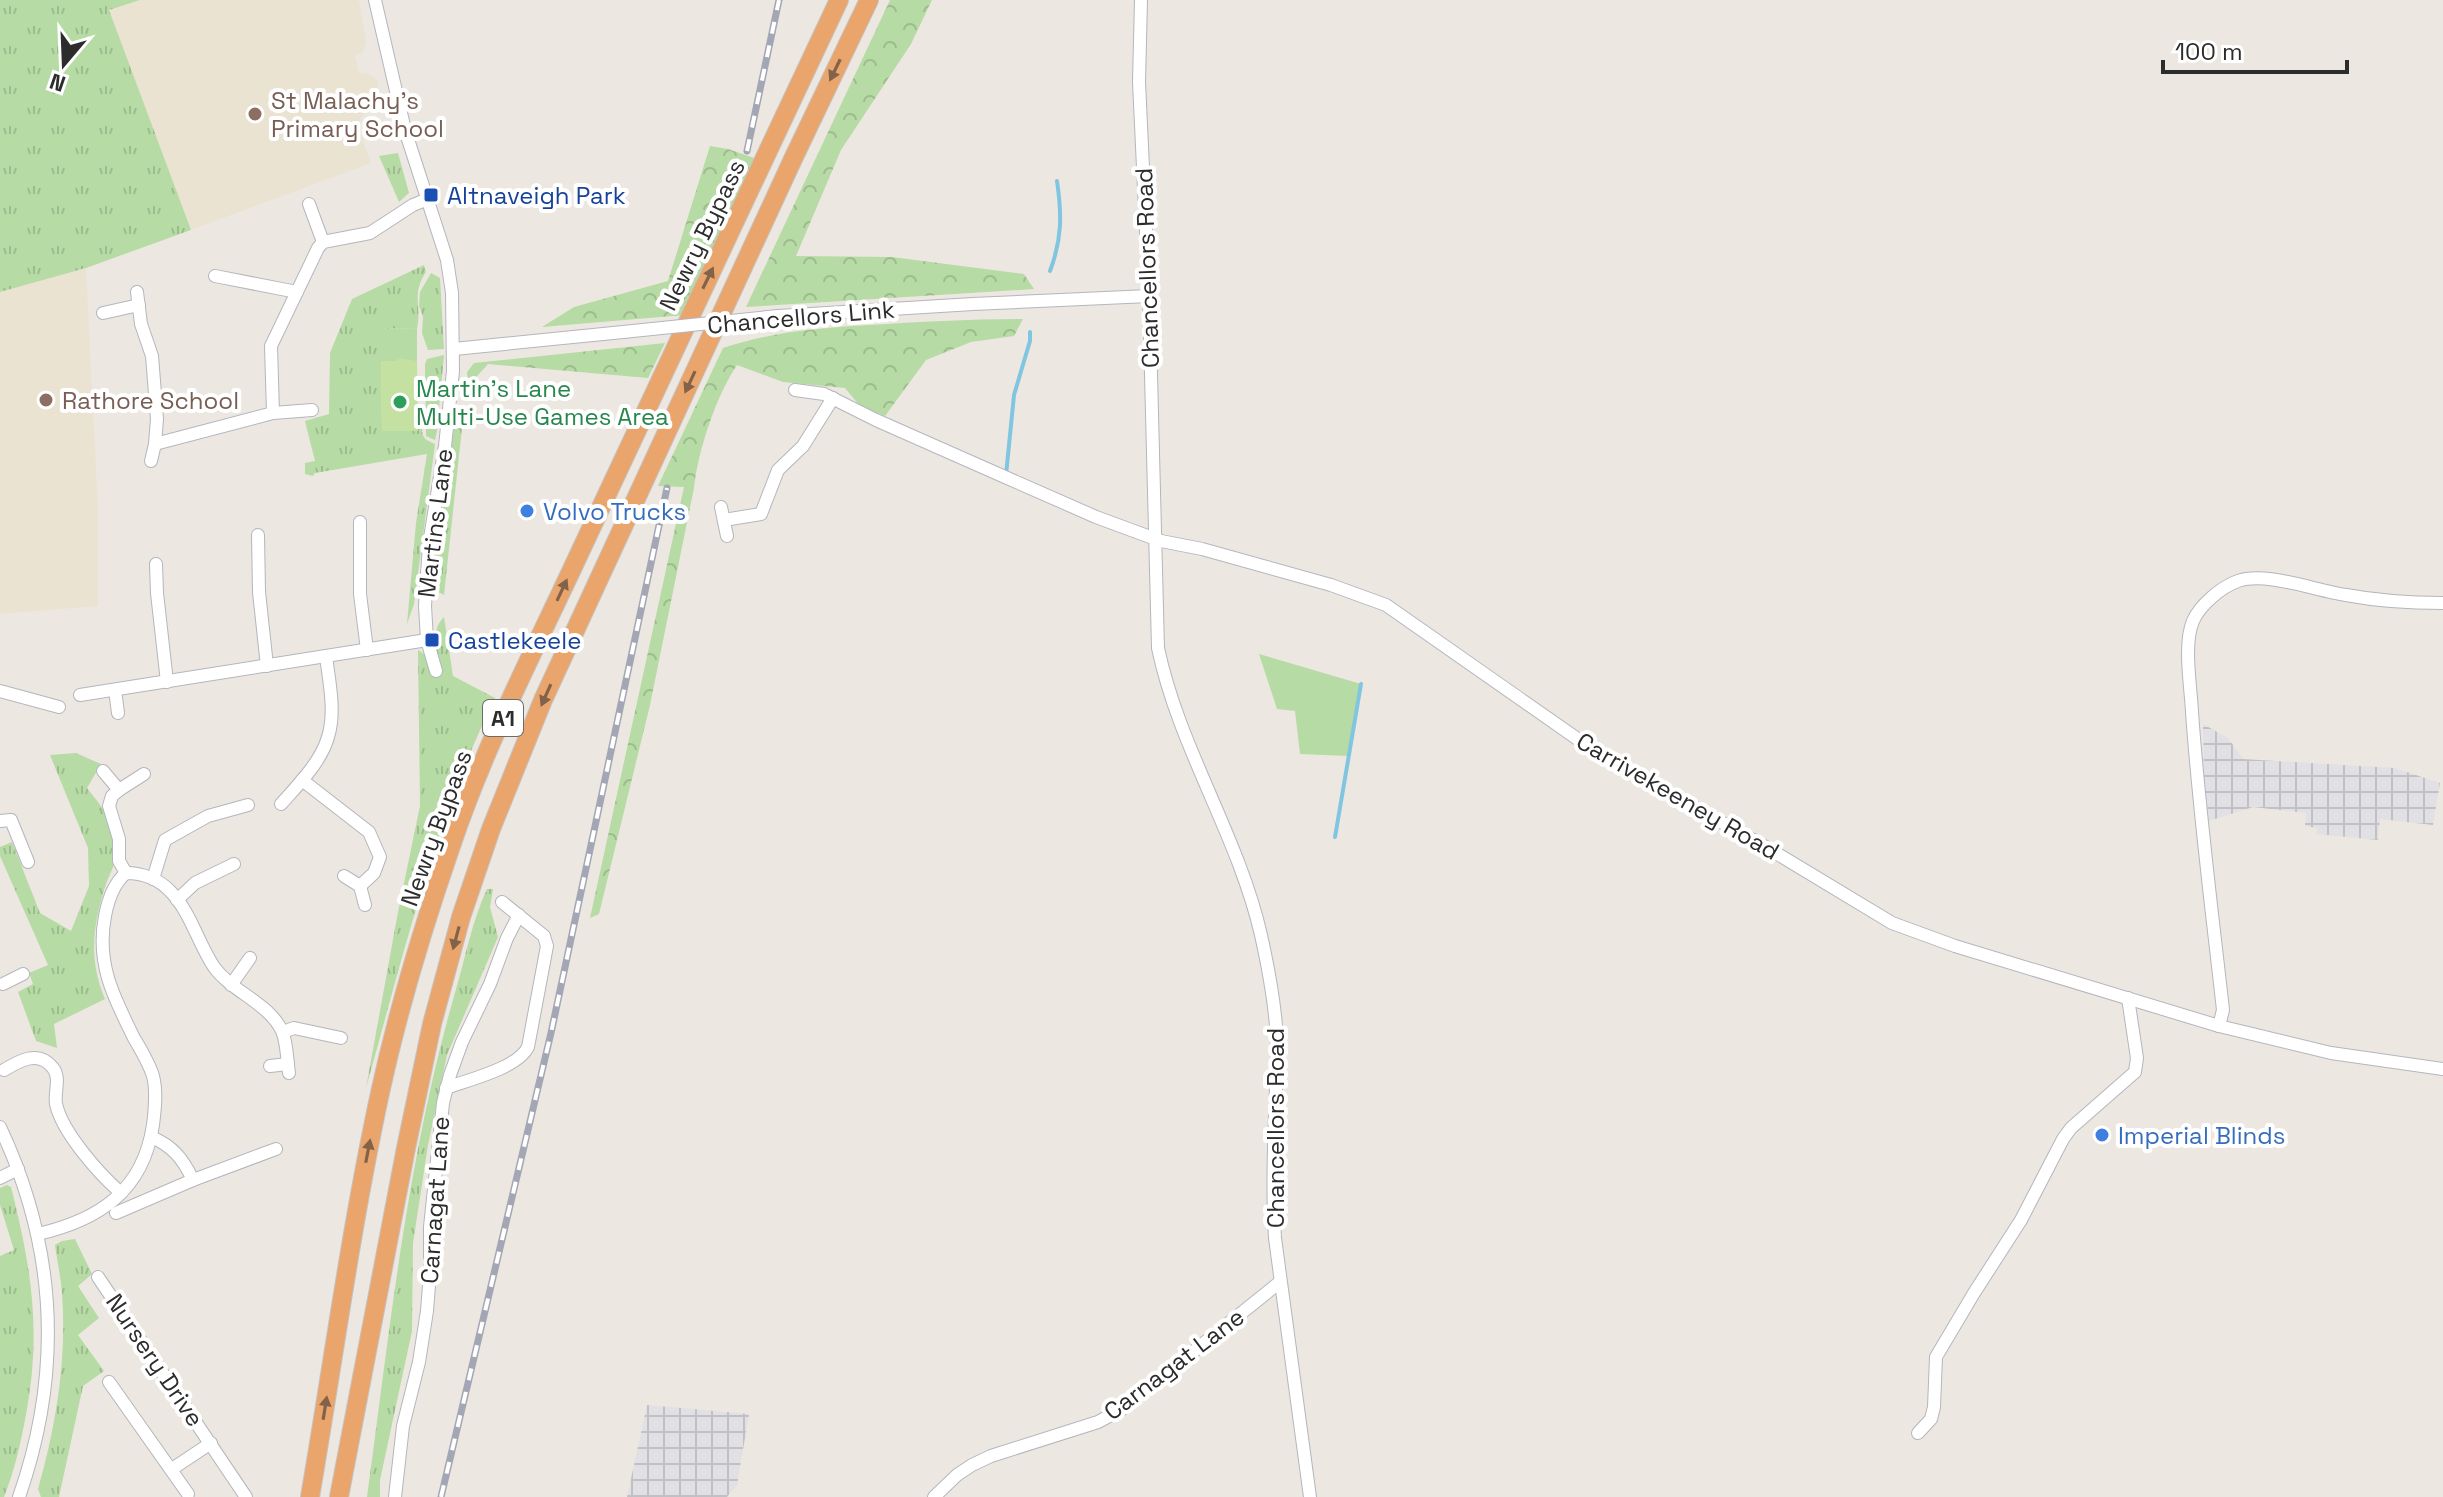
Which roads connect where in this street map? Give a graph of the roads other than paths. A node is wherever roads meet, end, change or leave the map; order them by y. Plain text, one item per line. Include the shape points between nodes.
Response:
1 (375, 0) edge
2 (839, 0) edge
3 (869, 0) edge
4 (1141, 0) edge
5 (428, 199) junction
6 (309, 204) dead end
7 (323, 242) junction
8 (215, 276) dead end
9 (297, 292) junction
10 (1149, 296) junction
11 (103, 313) dead end
12 (454, 349) junction
13 (795, 390) dead end
14 (833, 398) junction
15 (312, 410) dead end
16 (273, 413) junction
17 (155, 444) junction
18 (151, 461) dead end
19 (360, 522) dead end
20 (258, 535) dead end
21 (727, 536) dead end
22 (1154, 537) junction
23 (156, 564) dead end
24 (2443, 603) edge
25 (427, 640) junction
26 (367, 650) junction
27 (326, 656) junction
28 (267, 666) junction
29 (436, 671) dead end
30 (167, 682) junction
31 (115, 690) junction
32 (0, 691) edge
33 (80, 695) dead end
34 (59, 707) dead end
35 (118, 713) dead end
36 (103, 771) dead end
37 (144, 774) dead end
38 (302, 780) junction
39 (119, 790) junction
40 (281, 804) dead end
41 (248, 805) dead end
42 (0, 821) edge
43 (28, 862) dead end
44 (234, 864) dead end
45 (126, 873) junction
46 (344, 876) dead end
47 (153, 879) junction
48 (360, 886) junction
49 (177, 900) junction
50 (502, 902) dead end
51 (365, 905) dead end
52 (519, 915) junction
53 (250, 958) dead end
54 (23, 974) dead end
55 (1, 982) edge
56 (231, 985) junction
57 (9, 997) dead end
58 (2128, 998) junction
59 (2219, 1026) junction
60 (283, 1032) junction
61 (341, 1038) dead end
62 (270, 1066) dead end
63 (2443, 1069) edge
64 (4, 1070) dead end
65 (446, 1088) junction
66 (0, 1127) edge
67 (151, 1137) junction
68 (276, 1149) dead end
69 (18, 1169) junction
70 (0, 1178) edge
71 (193, 1180) junction
72 (121, 1193) junction
73 (116, 1213) dead end
74 (38, 1234) junction
75 (98, 1277) dead end
76 (1280, 1282) junction
77 (109, 1382) dead end
78 (353, 1419) junction
79 (1918, 1433) dead end
80 (211, 1443) junction
81 (172, 1469) junction
82 (310, 1493) edge
83 (188, 1494) dead end
84 (19, 1497) edge
85 (246, 1497) edge
86 (339, 1497) edge
87 (352, 1497) edge
88 (395, 1497) edge
89 (934, 1497) edge
90 (1310, 1497) edge

1 - 5 street, Martins Lane via 405,130
82 -> 2 highway, Newry Bypass / A1 via 380,1090 452,843 513,695
3 -> 78 highway, Newry Bypass / A1 via 543,700 491,829 432,1024
4 - 10 street, Chancellors Road via 1139,82
5 - 7 street via 370,233
5 - 12 street, Martins Lane via 447,260
6 - 7 street
7 - 9 street
8 - 9 street
9 - 16 street via 271,346
10 - 12 street, Chancellors Link, bridge via 778,316
10 - 22 street, Chancellors Road
11 - 17 street via 138,299 152,356
12 - 25 street, Martins Lane via 429,544
13 - 14 street
14 - 21 street via 803,446 778,470 761,514 723,514
14 - 22 street via 1083,511
15 - 16 street
16 - 17 street
17 - 18 street
19 - 26 street
20 - 28 street
22 - 58 street, Carrivekeeney Road via 1386,605 1599,754 1892,923
22 - 76 street, Chancellors Road via 1156,629 1169,696 1250,895 1275,1015 1272,1197
23 - 30 street
24 - 59 street via 2388,601 2251,579 2223,589 2193,621 2191,698 2223,1010
25 - 26 street
25 - 29 street, Martins Lane
26 - 27 street
27 - 28 street
27 - 38 street via 331,727
28 - 30 street
30 - 31 street
31 - 33 street
31 - 35 street
32 - 34 street
36 - 39 street
37 - 39 street
38 - 40 street
38 - 48 street via 369,832 380,857 374,873
39 - 45 street via 109,806
41 - 47 street via 208,816 165,840
42 - 43 street via 11,820
44 - 49 street via 195,883
45 - 47 street
45 - 67 street via 107,906 102,960 154,1078
46 - 48 street
47 - 49 street
48 - 51 street
49 - 56 street via 214,967
50 - 52 street
52 - 65 street, Carnagat Lane
52 - 65 street via 544,936 547,946 528,1047 510,1063
53 - 56 street
54 - 55 street
55 - 57 street
56 - 60 street
58 - 59 street, Carrivekeeney Road
58 - 79 street via 2135,1072 2063,1139 2021,1220 1936,1357 1934,1407
59 - 63 street, Carrivekeeney Road via 2331,1053
60 - 61 street via 294,1028
60 - 62 street via 288,1069
64 - 72 street via 36,1057 55,1070 56,1104 67,1126 99,1173
65 - 88 street, Carnagat Lane via 432,1196 427,1311 403,1426
66 - 69 street
67 - 71 street via 182,1159
67 - 72 street via 133,1180
68 - 71 street
69 - 70 street
69 - 74 street
71 - 73 street
72 - 74 street via 84,1220
74 - 84 street via 49,1318 47,1374
75 - 80 street, Nursery Drive
76 - 89 street, Carnagat Lane via 1122,1409 1098,1422 991,1456 957,1475
76 - 90 street, Chancellors Road
77 - 81 street, Nursery Drive
78 - 86 highway, Newry Bypass / A1
78 - 87 highway
80 - 81 street, Nursery Drive
80 - 85 street, Nursery Drive
81 - 83 street, Nursery Drive

